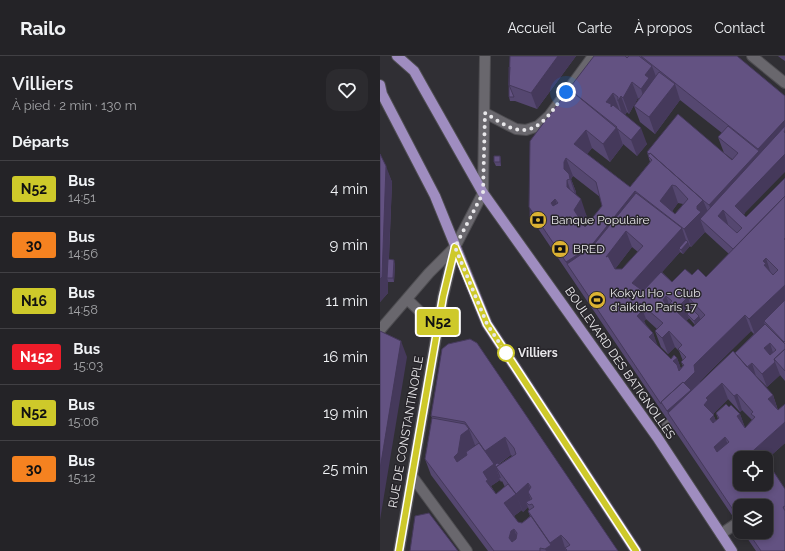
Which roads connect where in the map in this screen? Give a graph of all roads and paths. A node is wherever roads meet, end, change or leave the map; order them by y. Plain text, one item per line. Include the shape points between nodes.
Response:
1 (397, 56) edge
2 (485, 56) edge
3 (593, 56) edge
4 (752, 56) edge
5 (785, 83) edge
6 (380, 85) edge
7 (485, 113) junction
8 (483, 193) junction
9 (455, 247) junction
10 (407, 299) junction
11 (437, 328) junction
12 (380, 330) edge
13 (412, 476) junction
14 (733, 526) edge
15 (721, 534) junction
16 (399, 551) edge
17 (467, 551) edge
18 (636, 551) edge
19 (732, 551) edge

1 - 8 main road, BOULEVARD DES BATIGNOLLES via 414,72
2 - 7 main road
3 - 7 main road via 538,126 526,130 516,129
4 - 5 main road
6 - 9 main road via 382,94 435,196
7 - 8 main road
8 - 9 main road
8 - 15 main road, BOULEVARD DES BATIGNOLLES via 657,437
9 - 10 main road
9 - 11 main road, RUE DE CONSTANTINOPLE
9 - 18 main road via 487,324
10 - 11 main road
10 - 12 main road
11 - 13 main road, RUE DE CONSTANTINOPLE
13 - 16 main road, RUE DE CONSTANTINOPLE
13 - 17 main road
14 - 15 main road
15 - 19 main road, BOULEVARD DES BATIGNOLLES

